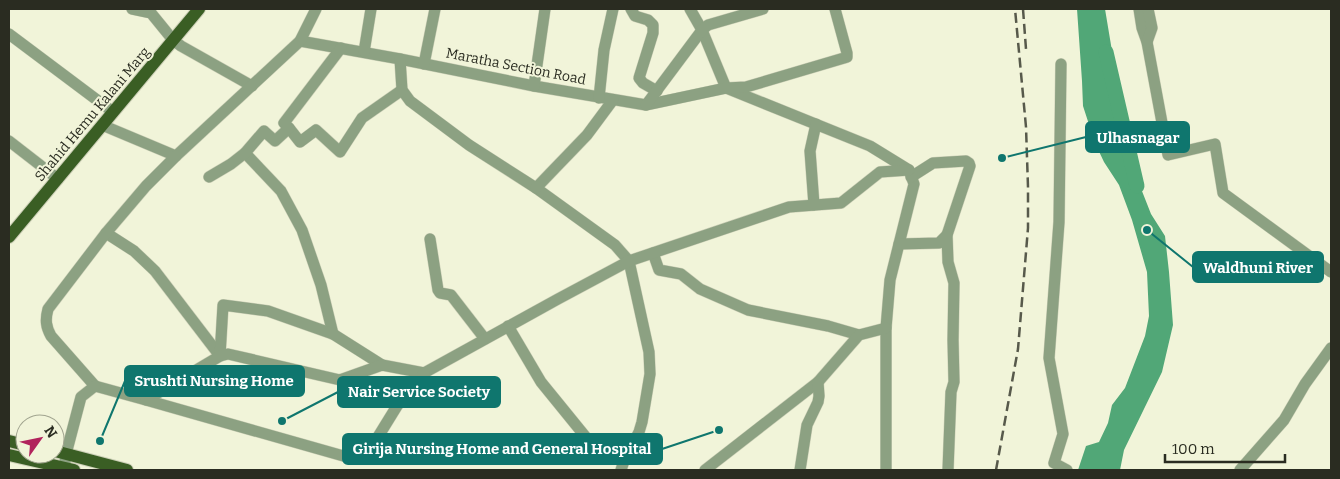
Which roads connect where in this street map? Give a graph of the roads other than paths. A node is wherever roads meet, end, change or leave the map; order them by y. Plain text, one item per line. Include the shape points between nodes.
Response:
1 (132, 9) edge
2 (199, 9) edge
3 (316, 9) edge
4 (372, 9) edge
5 (435, 9) edge
6 (545, 9) edge
7 (613, 9) edge
8 (632, 9) edge
9 (690, 9) edge
10 (763, 9) edge
11 (835, 9) edge
12 (1139, 9) edge
13 (1148, 9) edge
14 (702, 30) junction
15 (9, 34) edge
16 (173, 40) junction
17 (300, 41) junction
18 (1147, 42) junction
19 (342, 48) junction
20 (364, 52) junction
21 (400, 59) junction
22 (424, 64) junction
23 (1061, 64) dead end
24 (252, 86) junction
25 (534, 86) junction
26 (726, 88) junction
27 (402, 90) junction
28 (656, 91) junction
29 (599, 98) junction
30 (613, 100) junction
31 (646, 105) junction
32 (114, 112) junction
33 (816, 124) junction
34 (102, 126) junction
35 (289, 128) junction
36 (9, 142) edge
37 (245, 153) junction
38 (176, 156) junction
39 (910, 174) junction
40 (209, 177) dead end
41 (58, 179) junction
42 (536, 188) junction
43 (814, 205) junction
44 (10, 232) edge
45 (106, 233) junction
46 (947, 235) junction
47 (430, 239) dead end
48 (899, 244) junction
49 (653, 253) junction
50 (629, 261) junction
51 (1331, 272) edge
52 (508, 326) junction
53 (886, 328) junction
54 (333, 334) junction
55 (860, 335) junction
56 (485, 339) junction
57 (1331, 348) edge
58 (220, 356) junction
59 (382, 365) junction
60 (424, 373) junction
61 (340, 380) junction
62 (818, 382) junction
63 (95, 386) junction
64 (379, 396) dead end
65 (146, 400) junction
66 (65, 440) edge
67 (589, 441) dead end
68 (65, 454) edge
69 (9, 455) edge
70 (67, 469) edge
71 (127, 470) edge
72 (621, 470) edge
73 (705, 470) edge
74 (800, 470) edge
75 (886, 470) edge
76 (948, 470) edge
77 (1067, 470) edge
78 (1240, 470) edge

1 - 16 street via 151,12
2 - 16 main road, Shahid Hemu Kalani Marg
3 - 17 street
4 - 20 street
5 - 22 street
6 - 25 street
7 - 29 street via 604,50
8 - 28 street via 635,16 653,25 640,78 642,83
9 - 14 street
10 - 14 street via 708,25
11 - 26 street, Maratha Section Road via 847,57 746,87
12 - 18 street
13 - 18 street via 1152,28
14 - 26 street
14 - 28 street
15 - 32 street
16 - 24 street
16 - 32 main road, Shahid Hemu Kalani Marg
17 - 19 street, Maratha Section Road
17 - 24 street
18 - 51 street via 1168,155 1215,144 1223,193
19 - 20 street, Maratha Section Road
19 - 35 street via 284,123
20 - 21 street, Maratha Section Road
21 - 22 street, Maratha Section Road
21 - 27 street
22 - 25 street, Maratha Section Road
23 - 77 street via 1059,222 1049,358 1063,434 1054,463
24 - 38 street
25 - 29 street, Maratha Section Road
26 - 31 street, Maratha Section Road
26 - 33 street
27 - 35 street via 362,118 340,152 316,130 300,142
27 - 42 street via 410,101 468,145
28 - 31 street
29 - 30 street, Maratha Section Road
30 - 31 street, Maratha Section Road
30 - 42 street via 587,135
32 - 34 main road, Shahid Hemu Kalani Marg
33 - 39 street via 870,146
33 - 43 street via 810,150
34 - 38 street
34 - 41 main road, Shahid Hemu Kalani Marg
35 - 37 street via 275,141 264,131
36 - 41 street
37 - 40 street
37 - 54 street via 281,191 302,230 321,284
38 - 45 street
39 - 43 street via 880,172 841,202
39 - 46 street via 933,163 969,163
39 - 48 street via 914,184
41 - 44 main road, Shahid Hemu Kalani Marg
42 - 50 street via 615,245
43 - 49 street via 790,208
45 - 58 street via 134,251 155,272
45 - 63 street via 46,315 46,328 51,336
46 - 48 street via 938,243
46 - 76 street via 948,262 954,283 954,382
47 - 56 street via 438,290 450,295
48 - 53 street via 890,280
49 - 50 street
49 - 55 street via 659,270 680,274 700,289 748,310
50 - 52 street
50 - 72 street via 650,352 650,374 639,432
52 - 56 street
52 - 67 street via 541,382
53 - 55 street
53 - 75 street
54 - 58 street via 268,311 223,305
54 - 59 street
55 - 62 street
56 - 60 street
57 - 78 street via 1284,420
58 - 61 street via 228,354
58 - 65 street
59 - 60 street
59 - 61 street
60 - 65 street via 397,406 368,453 354,459
61 - 64 street
62 - 73 street
62 - 74 street via 818,402 808,424
63 - 65 street
63 - 66 street via 82,398
68 - 71 main road
69 - 70 main road

